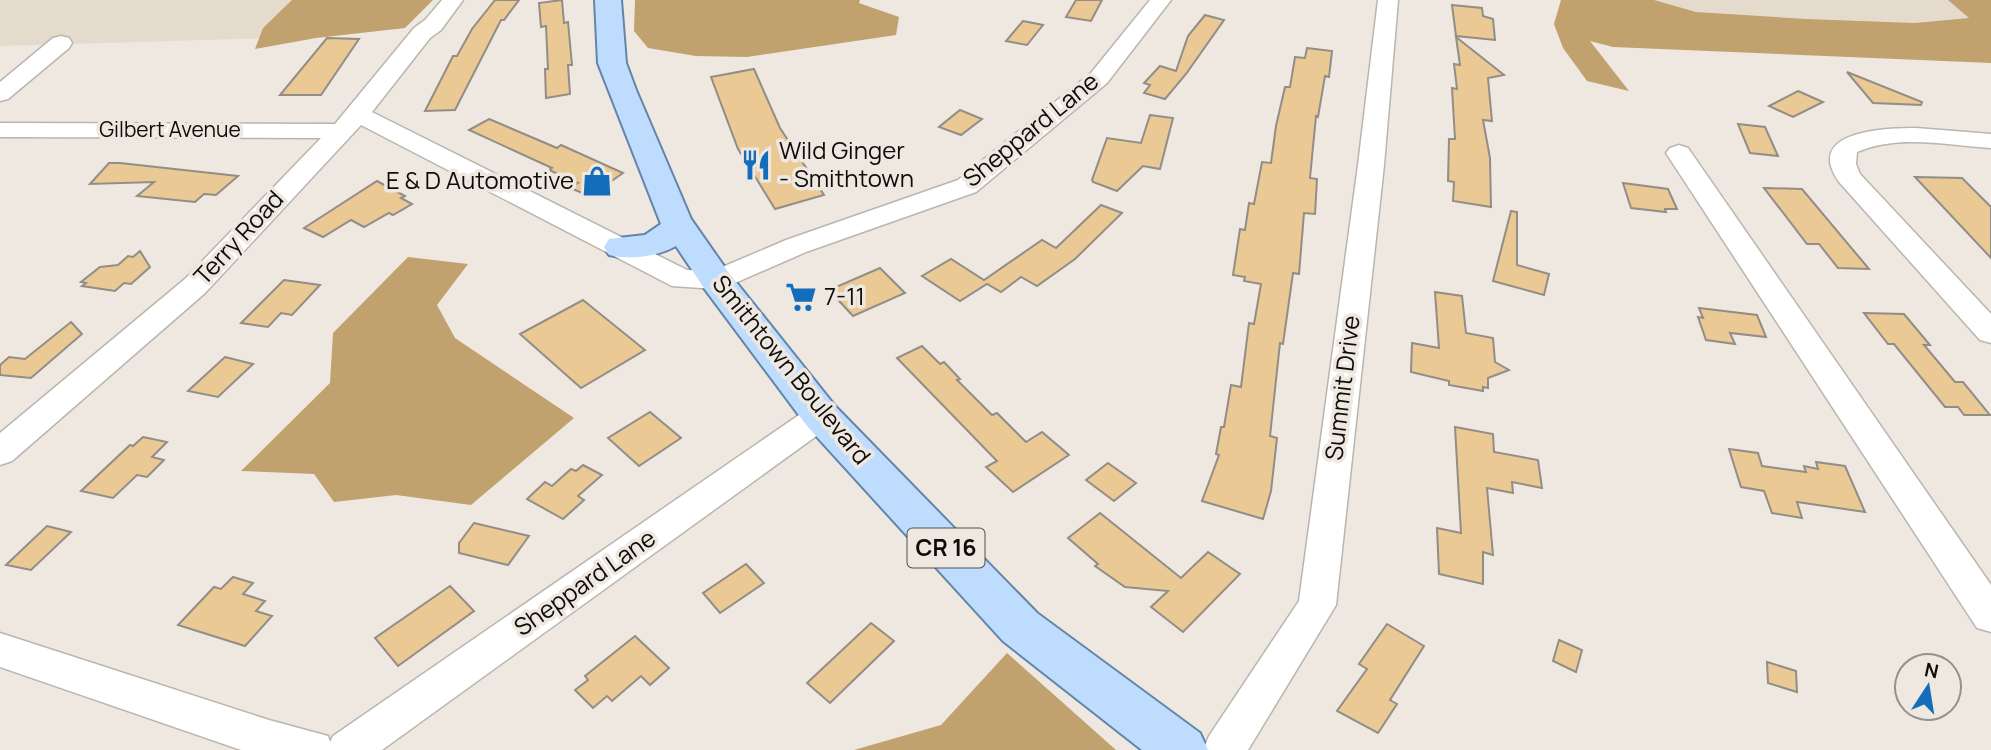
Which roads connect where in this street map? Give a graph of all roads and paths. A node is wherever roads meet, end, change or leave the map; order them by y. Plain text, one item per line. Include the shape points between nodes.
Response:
1 (453, 0) edge
2 (608, 0) edge
3 (1161, 0) edge
4 (1388, 0) edge
5 (61, 43) dead end
6 (0, 94) edge
7 (350, 122) junction
8 (0, 130) edge
9 (1991, 141) edge
10 (1679, 153) dead end
11 (678, 225) junction
12 (621, 247) junction
13 (716, 280) junction
14 (1991, 333) edge
15 (821, 416) junction
16 (0, 452) edge
17 (1991, 616) edge
18 (0, 650) edge
19 (313, 750) edge
20 (348, 750) edge
21 (1182, 750) edge
22 (1224, 750) edge

1 - 7 street, Terry Road
2 - 11 main road, Smithtown Boulevard / CR 16 via 612,63
3 - 13 street, Sheppard Lane via 1099,78 967,186 796,246
4 - 22 street, Summit Drive via 1317,605
5 - 6 street
7 - 8 street, Gilbert Avenue
7 - 12 street, Gilbert Avenue
7 - 16 street, Terry Road via 195,286
9 - 14 street via 1877,137 1845,148 1843,164 1848,177
10 - 17 street
11 - 12 main road via 668,238 648,246
11 - 13 main road, Smithtown Boulevard / CR 16
12 - 13 street, Gilbert Avenue via 682,279
13 - 15 main road, Smithtown Boulevard / CR 16
15 - 20 street, Sheppard Lane
15 - 21 main road, Smithtown Boulevard / CR 16 via 1020,627
18 - 19 street via 269,740

